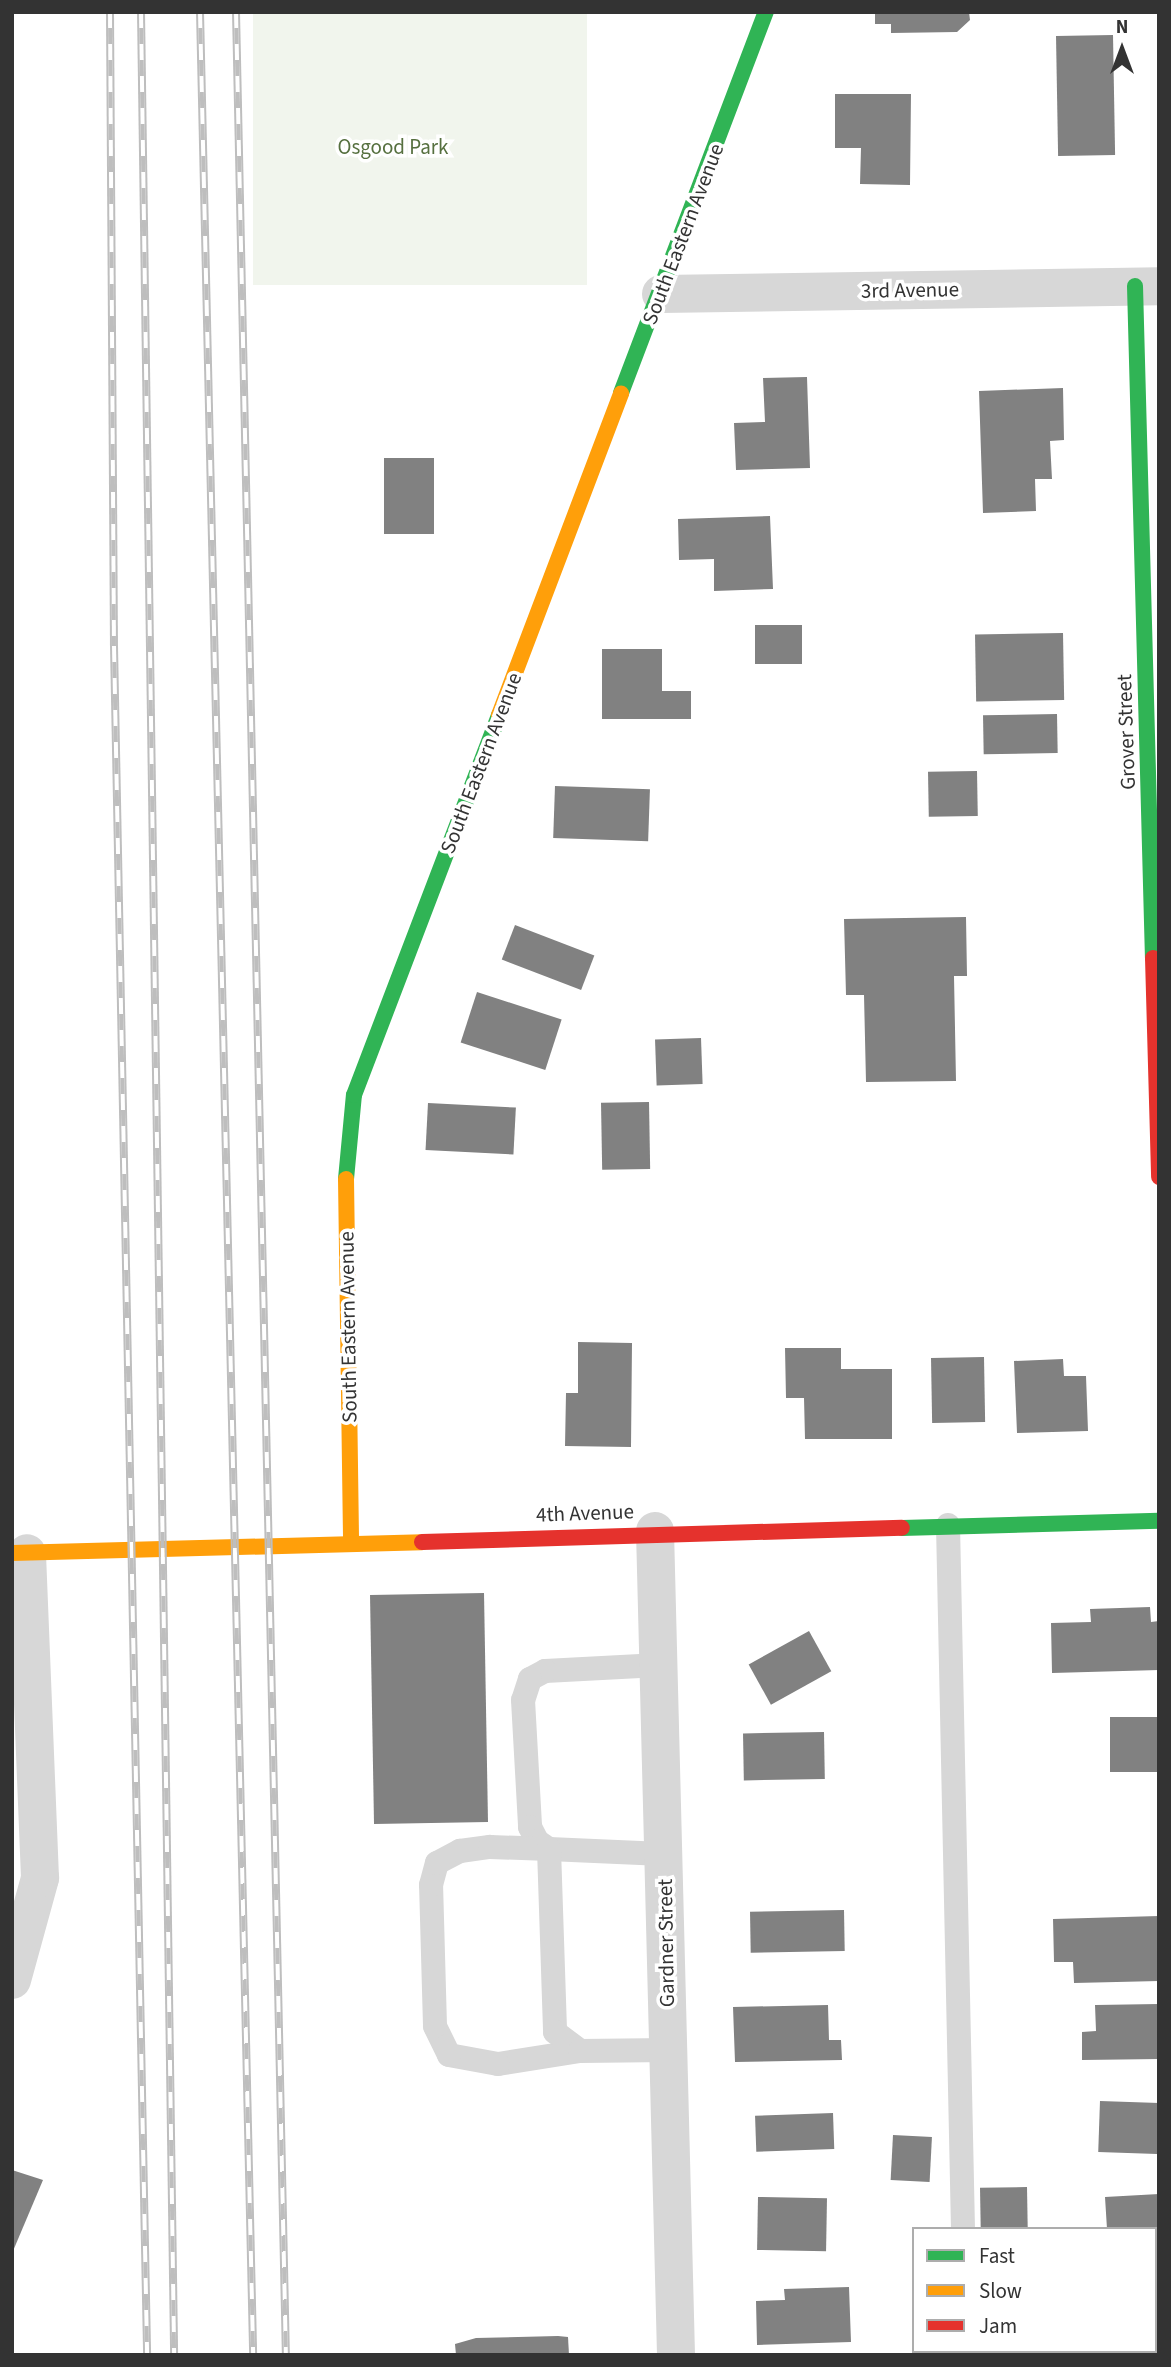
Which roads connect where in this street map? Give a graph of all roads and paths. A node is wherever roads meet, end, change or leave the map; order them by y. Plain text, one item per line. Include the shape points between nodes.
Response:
1 (766, 12) edge
2 (1147, 286) edge
3 (661, 294) junction
4 (1159, 1177) edge
5 (1159, 1521) edge
6 (948, 1525) junction
7 (655, 1531) junction
8 (351, 1543) junction
9 (19, 1553) edge
10 (659, 1665) junction
11 (550, 1849) junction
12 (663, 1854) junction
13 (12, 1980) edge
14 (668, 2050) junction
15 (580, 2051) junction
16 (963, 2227) edge
17 (676, 2355) edge

1 - 3 street, South Eastern Avenue
2 - 3 street, 3rd Avenue
2 - 4 street, Grover Street
3 - 8 street, South Eastern Avenue via 354,1095 346,1174
5 - 6 street, 4th Avenue
6 - 7 street, 4th Avenue
6 - 16 lane
7 - 8 street, 4th Avenue
7 - 10 street, Gardner Street
8 - 9 street, 4th Avenue
9 - 13 street via 40,1878
10 - 11 lane via 545,1671 530,1679 523,1700 530,1827
10 - 12 street, Gardner Street
11 - 12 lane
11 - 15 lane via 555,2032
11 - 15 lane via 480,1848 437,1863 431,1885 435,2025 449,2055 469,2063
12 - 14 street, Gardner Street
14 - 15 lane
14 - 17 street, Gardner Street

